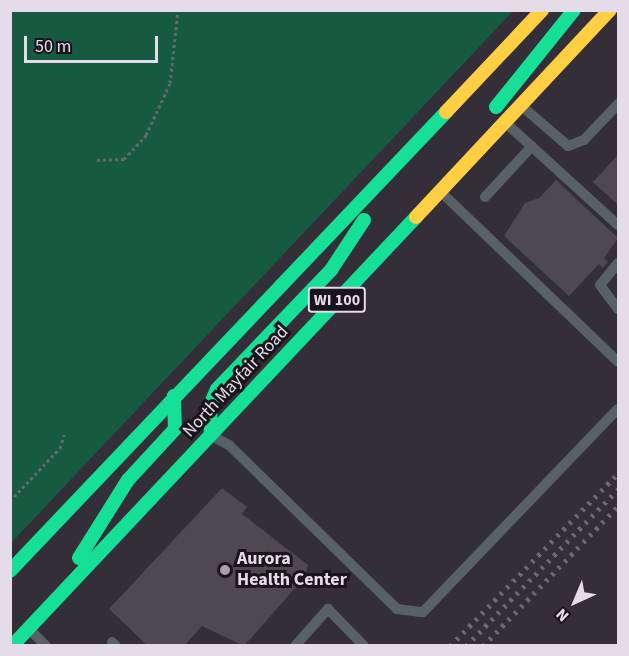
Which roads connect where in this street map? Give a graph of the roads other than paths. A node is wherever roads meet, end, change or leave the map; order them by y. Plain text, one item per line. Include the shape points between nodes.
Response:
1 (542, 10) edge
2 (574, 10) edge
3 (610, 10) edge
4 (618, 104) edge
5 (521, 105) junction
6 (505, 122) junction
7 (413, 146) junction
8 (532, 146) junction
9 (440, 191) junction
10 (485, 197) dead end
11 (618, 225) edge
12 (618, 263) edge
13 (618, 309) edge
14 (618, 362) edge
15 (174, 396) junction
16 (618, 409) edge
17 (211, 435) junction
18 (10, 571) edge
19 (65, 590) junction
20 (28, 628) junction
21 (12, 645) edge
22 (46, 645) edge
23 (295, 645) edge
24 (364, 645) edge

1 - 7 main road, North Mayfair Road / WI 100
2 - 9 main road via 530,59
3 - 5 main road, North Mayfair Road / WI 100
4 - 5 lane via 584,140 568,146
5 - 6 main road, North Mayfair Road / WI 100
6 - 8 lane
6 - 9 main road, North Mayfair Road / WI 100
7 - 15 main road, North Mayfair Road / WI 100
7 - 17 main road via 331,270 217,389 210,405
8 - 10 lane
8 - 11 lane
9 - 14 lane
9 - 17 main road, North Mayfair Road / WI 100
12 - 13 lane via 600,285
15 - 18 main road, North Mayfair Road / WI 100
15 - 19 main road via 175,429 90,532
16 - 17 lane via 423,612 397,609 230,445
17 - 19 main road, North Mayfair Road / WI 100
19 - 20 main road, North Mayfair Road / WI 100
20 - 21 main road, North Mayfair Road / WI 100
20 - 22 lane
23 - 24 lane via 328,609

